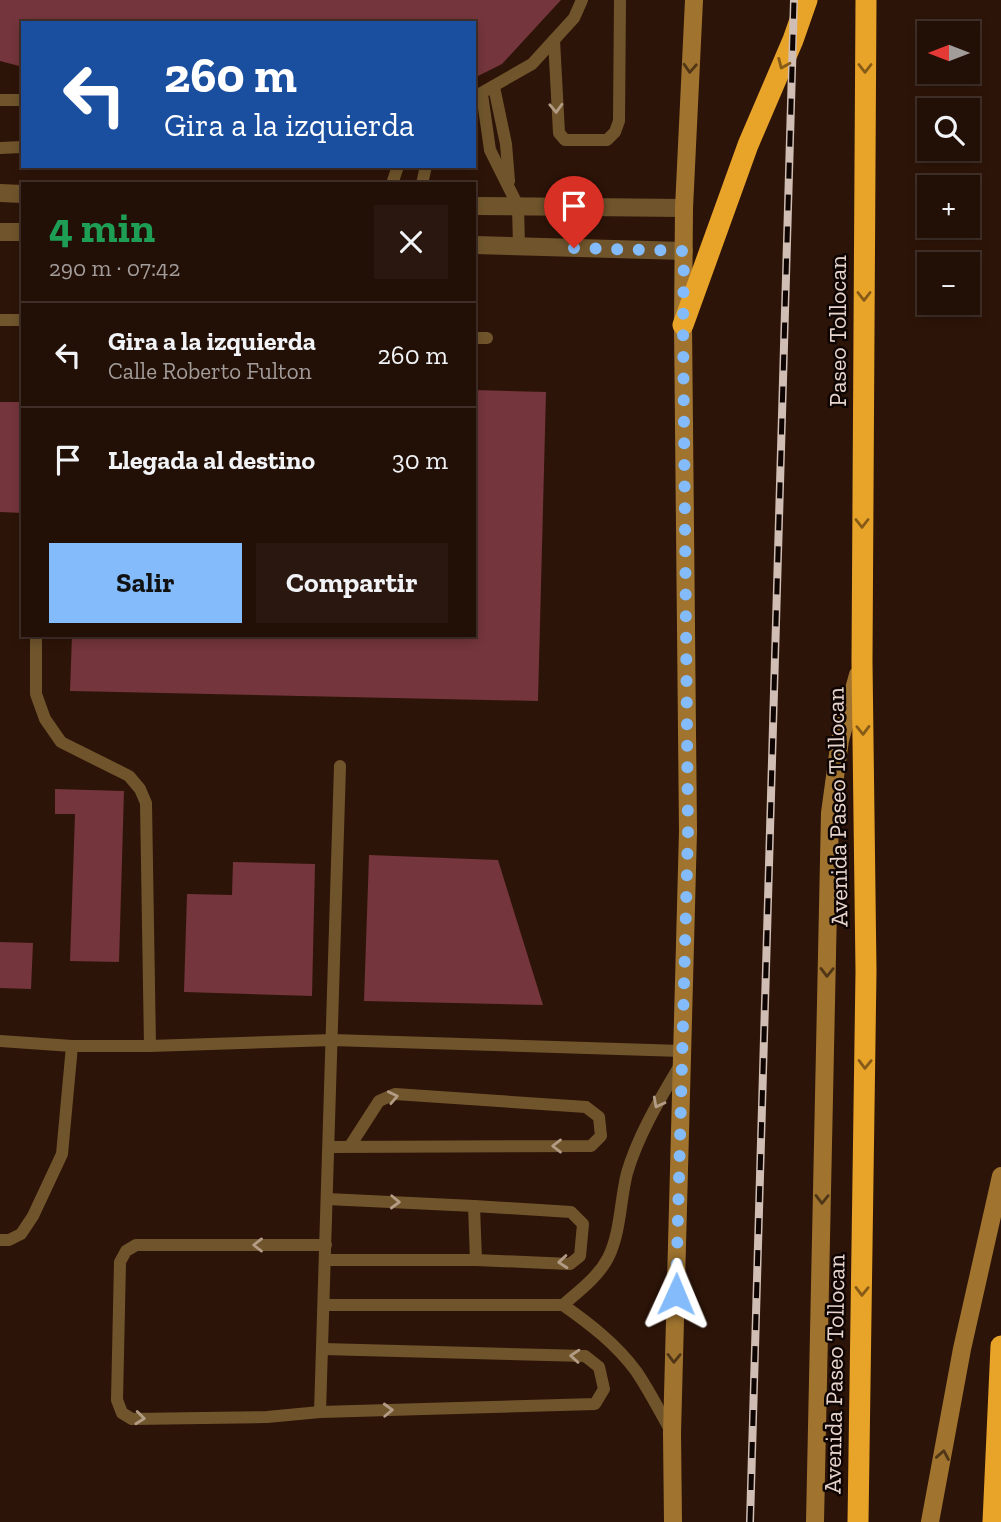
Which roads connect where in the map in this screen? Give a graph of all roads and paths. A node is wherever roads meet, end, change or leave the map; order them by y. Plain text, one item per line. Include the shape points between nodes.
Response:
1 (582, 0) edge
2 (620, 0) edge
3 (694, 0) edge
4 (807, 0) edge
5 (866, 0) edge
6 (554, 40) junction
7 (484, 92) edge
8 (0, 100) edge
9 (21, 100) edge
10 (21, 147) edge
11 (0, 148) edge
12 (0, 193) edge
13 (21, 194) edge
14 (476, 206) edge
15 (519, 206) junction
16 (684, 208) junction
17 (0, 232) edge
18 (21, 232) edge
19 (476, 245) edge
20 (519, 246) junction
21 (684, 251) junction
22 (0, 320) edge
23 (21, 320) edge
24 (683, 325) junction
25 (36, 637) edge
26 (862, 662) junction
27 (340, 766) dead end
28 (0, 1041) edge
29 (332, 1041) junction
30 (72, 1046) junction
31 (150, 1046) junction
32 (682, 1057) junction
33 (350, 1146) junction
34 (329, 1147) junction
35 (1001, 1176) edge
36 (327, 1199) junction
37 (474, 1206) junction
38 (0, 1240) edge
39 (326, 1245) junction
40 (326, 1260) junction
41 (476, 1260) junction
42 (324, 1305) junction
43 (563, 1305) junction
44 (1001, 1346) edge
45 (323, 1349) junction
46 (320, 1412) junction
47 (673, 1433) junction
48 (673, 1522) edge
49 (815, 1522) edge
50 (858, 1522) edge
51 (930, 1522) edge
52 (993, 1522) edge

1 - 6 lane via 574,18
6 -> 2 lane via 559,133 565,141 607,140 619,121
3 -> 16 main road
4 -> 24 highway
5 -> 26 highway, Paseo Tollocan
6 - 7 lane via 532,64
7 - 15 lane via 491,150
8 - 9 lane
10 - 11 lane
12 - 13 street
14 - 15 street
15 - 16 street
15 - 20 lane
16 - 21 main road
17 - 18 street
19 - 20 street
20 - 21 street
21 - 24 main road
22 - 23 lane
24 - 32 main road via 688,831
25 - 31 lane via 36,694 45,719 61,742 129,776 146,803
26 -> 49 main road, Avenida Paseo Tollocan via 840,740 830,813
26 -> 50 highway, Avenida Paseo Tollocan via 866,971
27 - 29 lane
28 - 30 lane
29 - 31 lane
29 - 32 lane
29 - 34 lane
30 - 31 lane
30 - 38 lane via 62,1154 21,1234
32 -> 43 lane via 637,1145 608,1257 594,1278
32 -> 47 main road
33 -> 33 lane via 379,1101 395,1094 586,1107 599,1116 601,1136 592,1146
33 - 34 lane
34 - 36 lane
51 -> 35 main road
36 -> 37 lane
36 - 39 lane
37 - 41 lane
37 -> 41 lane via 571,1212 583,1224 580,1256 570,1264
39 - 40 lane
39 -> 46 lane via 136,1245 120,1262 117,1401 122,1413 132,1419
40 - 41 lane
40 - 42 lane
42 - 43 lane
42 - 45 lane
43 - 47 lane via 622,1355
44 - 52 highway
45 - 46 lane
46 -> 45 lane via 596,1404 604,1390 599,1367 585,1356
47 - 48 main road

